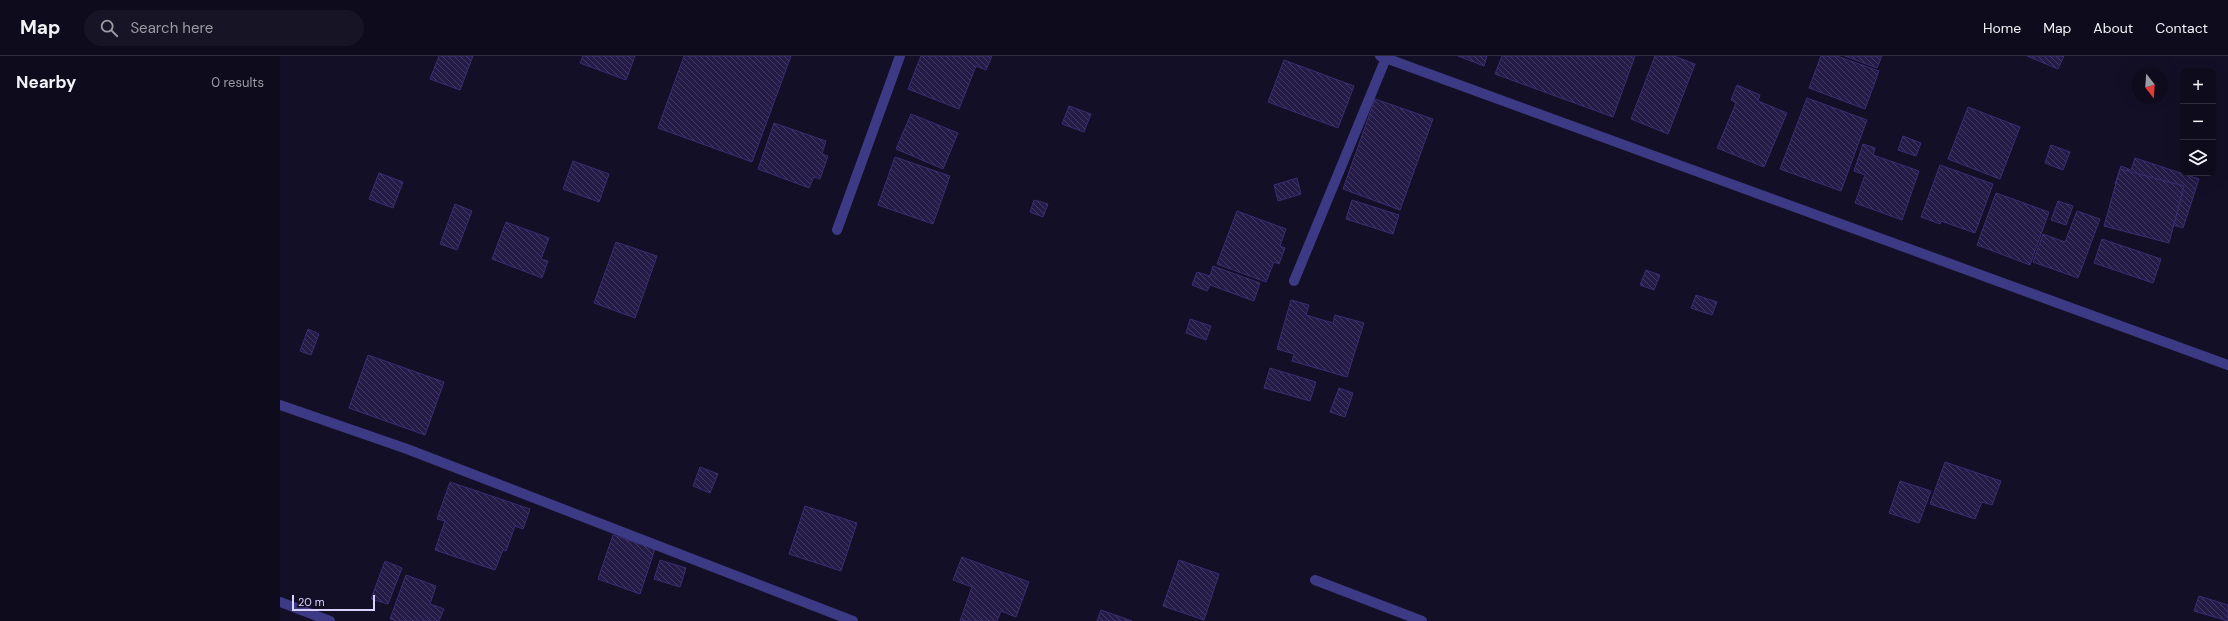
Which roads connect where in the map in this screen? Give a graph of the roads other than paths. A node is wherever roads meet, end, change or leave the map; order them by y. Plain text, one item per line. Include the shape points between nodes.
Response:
1 (900, 56) edge
2 (1383, 57) edge
3 (837, 230) dead end
4 (1294, 281) dead end
5 (2228, 365) edge
6 (280, 405) edge
7 (1315, 580) dead end
8 (280, 602) edge
9 (330, 621) edge
10 (853, 621) edge
11 (1422, 621) edge

1 - 3 street
2 - 4 street
2 - 5 street
6 - 10 street via 407,449
7 - 11 street
8 - 9 street

